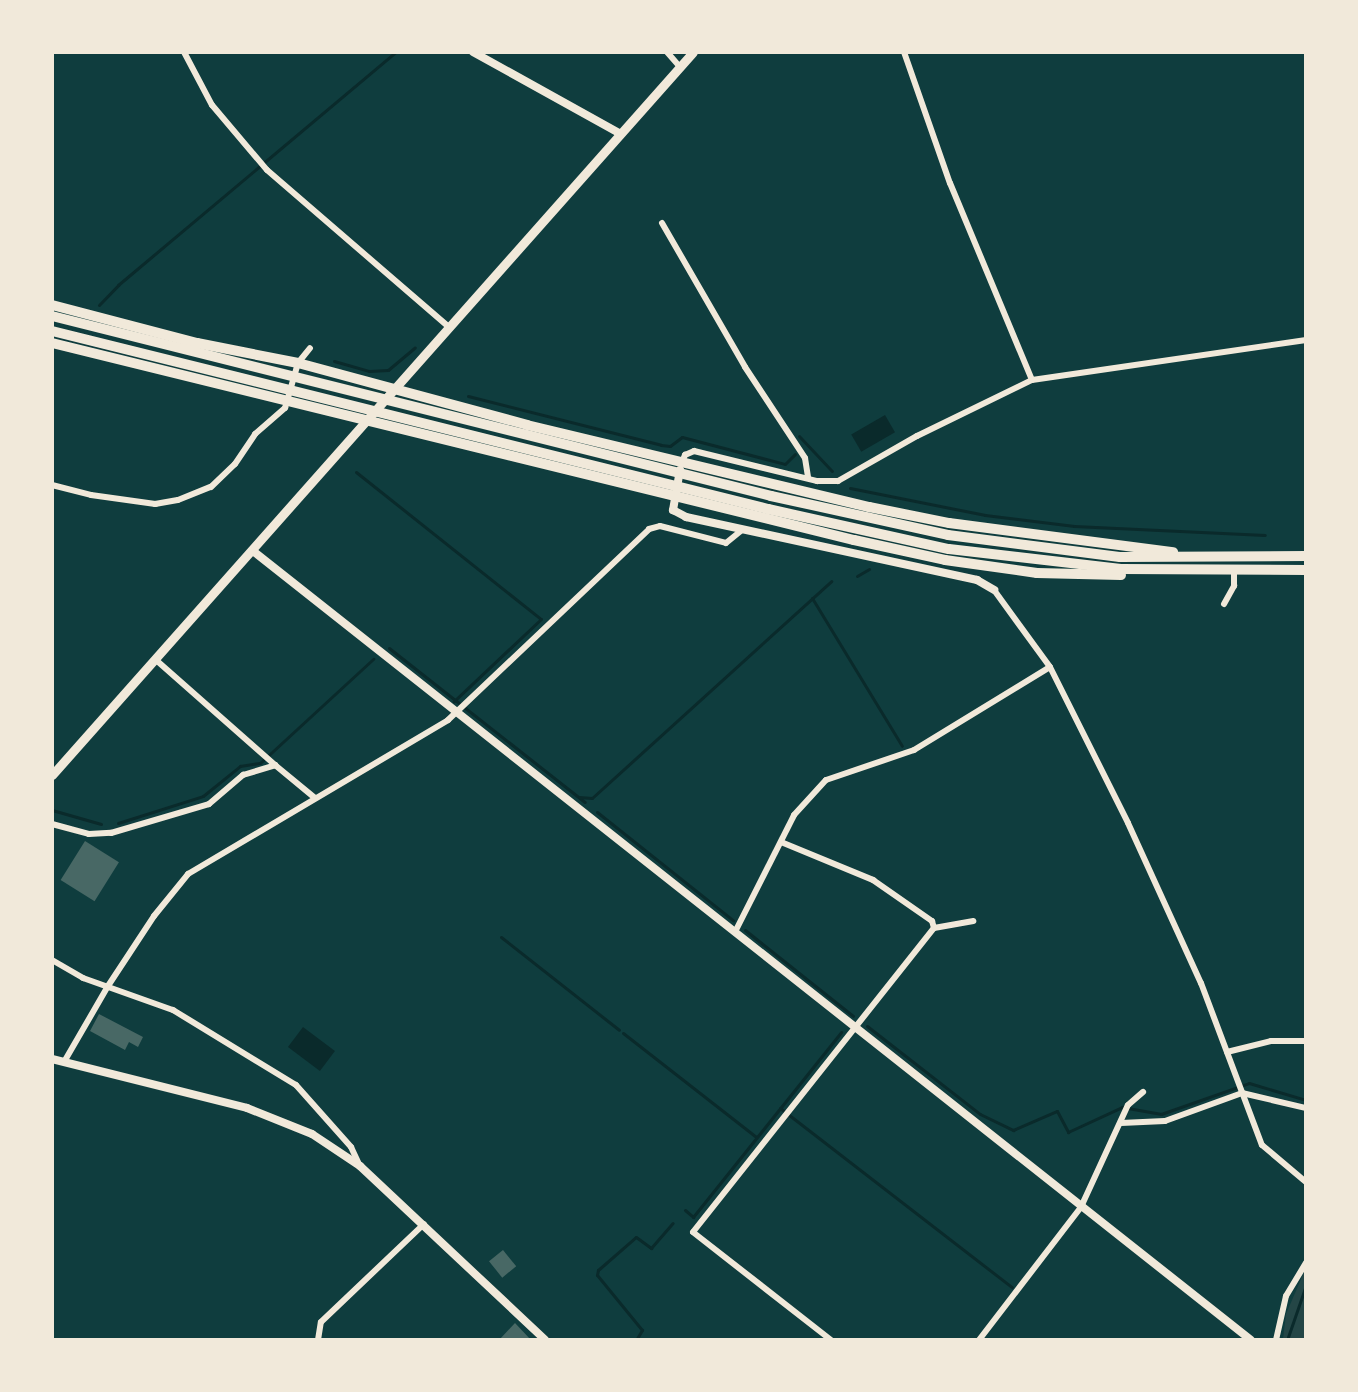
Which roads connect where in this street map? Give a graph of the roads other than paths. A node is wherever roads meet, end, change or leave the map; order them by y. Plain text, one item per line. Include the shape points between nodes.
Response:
1 (184, 52) edge
2 (473, 52) edge
3 (667, 52) edge
4 (693, 52) edge
5 (903, 52) edge
6 (680, 67) junction
7 (621, 134) junction
8 (662, 223) dead end
9 (52, 305) edge
10 (52, 316) edge
11 (450, 328) junction
12 (52, 331) edge
13 (1305, 340) edge
14 (52, 344) edge
15 (310, 348) dead end
16 (298, 363) junction
17 (1032, 380) junction
18 (395, 388) junction
19 (287, 402) junction
20 (365, 421) junction
21 (682, 462) junction
22 (808, 478) junction
23 (52, 485) edge
24 (673, 498) junction
25 (741, 531) junction
26 (253, 551) junction
27 (1305, 556) edge
28 (1213, 558) junction
29 (1305, 570) edge
30 (1190, 572) junction
31 (1234, 573) junction
32 (994, 590) joint
33 (1224, 604) dead end
34 (156, 660) junction
35 (1050, 667) junction
36 (456, 711) junction
37 (275, 765) junction
38 (52, 774) edge
39 (315, 798) junction
40 (52, 825) edge
41 (781, 842) junction
42 (973, 921) dead end
43 (934, 928) junction
44 (735, 932) junction
45 (52, 960) edge
46 (108, 986) junction
47 (855, 1026) junction
48 (1305, 1041) edge
49 (1227, 1052) junction
50 (52, 1059) edge
51 (64, 1062) junction
52 (1240, 1089) junction
53 (1143, 1092) dead end
54 (1305, 1108) edge
55 (1121, 1123) junction
56 (360, 1166) junction
57 (1305, 1182) edge
58 (1081, 1207) junction
59 (424, 1224) junction
60 (1305, 1263) edge
61 (318, 1340) edge
62 (545, 1340) edge
63 (831, 1340) edge
64 (979, 1340) edge
65 (1251, 1340) edge
66 (1276, 1340) edge

1 - 11 street via 212,105 267,170
2 - 7 street
3 - 6 street
4 - 6 main road
5 - 17 street via 950,183
6 - 7 main road
7 - 11 main road
8 - 22 street via 745,367 805,458
9 - 16 highway via 197,343
10 - 28 highway via 771,496 985,541 1120,556
11 - 18 main road
12 - 30 highway via 768,509 949,549 1098,567
13 - 17 street
14 - 19 highway
15 - 16 street
16 - 18 highway
16 - 19 street
17 - 22 street via 917,436 838,481
18 - 20 main road
18 - 21 highway
19 - 20 highway
19 - 23 street via 255,434 224,476 188,497 139,503
20 - 24 highway
20 - 26 main road
21 - 22 street via 685,454 694,451
21 - 24 street
21 - 28 highway via 949,523
24 - 25 street via 676,513
24 - 30 highway via 957,562 1094,576
25 - 32 street via 977,580
25 - 36 street via 726,543 660,526 649,529
26 - 34 main road
26 - 36 street
27 - 28 highway
29 - 31 highway
30 - 31 highway
31 - 33 street via 1234,586
32 - 35 street
34 - 37 street
34 - 38 main road
35 - 41 street via 914,750 826,780 794,815
35 - 49 street via 1178,932
36 - 39 street
36 - 44 street
37 - 39 street
37 - 40 street via 243,775 209,804 111,833 89,834
39 - 46 street via 183,878
41 - 43 street via 873,880 933,921
41 - 44 street
42 - 43 street
43 - 47 street
44 - 47 street
45 - 46 street via 83,978
46 - 51 street
46 - 56 street via 141,996 206,1027 296,1085 357,1155
47 - 58 street
47 - 63 street via 693,1232
48 - 49 street via 1271,1041
49 - 52 street
50 - 51 main road
51 - 56 main road via 264,1113 312,1134
52 - 54 street
52 - 55 street via 1165,1121
52 - 57 street via 1262,1145
53 - 55 street via 1128,1105
55 - 58 street
56 - 59 main road
58 - 64 street
58 - 65 street
59 - 61 street via 321,1322
59 - 62 main road
60 - 66 street via 1286,1296

